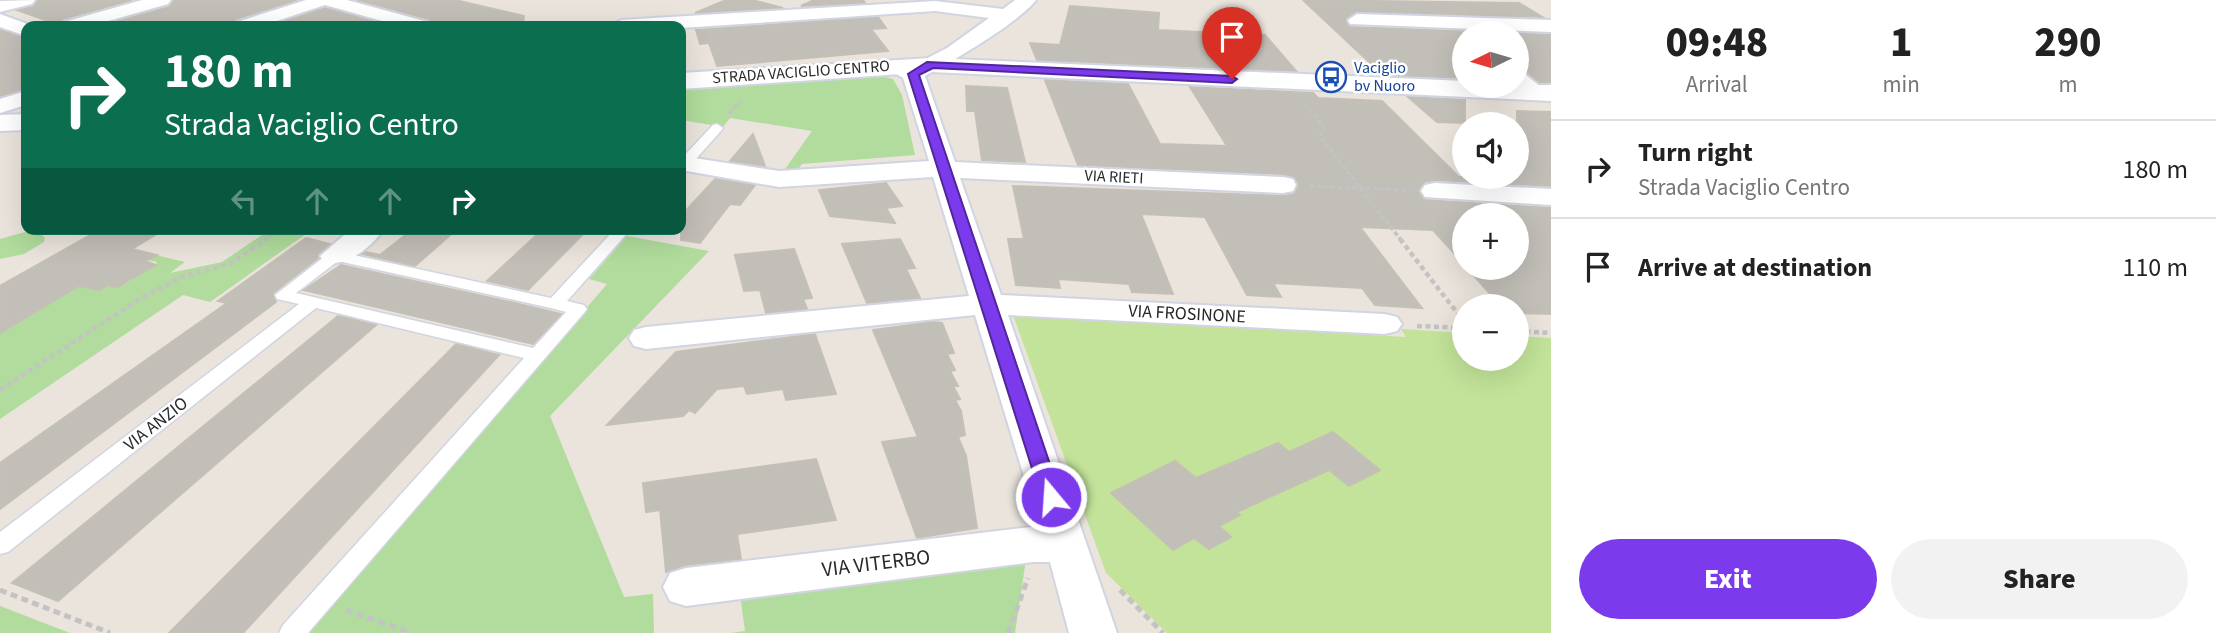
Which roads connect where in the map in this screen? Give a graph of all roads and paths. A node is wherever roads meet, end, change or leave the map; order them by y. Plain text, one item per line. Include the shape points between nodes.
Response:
1 (26, 0) edge
2 (162, 0) edge
3 (325, 0) edge
4 (698, 0) edge
5 (1027, 0) edge
6 (1407, 0) edge
7 (0, 7) edge
8 (1009, 15) junction
9 (0, 20) edge
10 (1357, 20) dead end
11 (88, 21) edge
12 (260, 21) edge
13 (403, 21) edge
14 (643, 21) edge
15 (686, 22) edge
16 (1439, 23) junction
17 (1551, 26) edge
18 (1452, 32) edge
19 (21, 36) edge
20 (913, 68) junction
21 (686, 81) edge
22 (1287, 82) junction
23 (1535, 88) edge
24 (751, 91) dead end
25 (21, 100) edge
26 (0, 106) edge
27 (21, 122) edge
28 (0, 123) edge
29 (717, 128) joint
30 (686, 162) edge
31 (686, 165) edge
32 (944, 170) junction
33 (1283, 185) joint
34 (1360, 188) junction
35 (1434, 191) joint
36 (1551, 197) edge
37 (272, 235) edge
38 (362, 235) edge
39 (618, 235) edge
40 (335, 256) junction
41 (313, 302) junction
42 (555, 304) junction
43 (988, 304) junction
44 (1452, 306) edge
45 (1385, 324) joint
46 (1452, 327) edge
47 (1529, 332) edge
48 (1551, 333) edge
49 (646, 338) dead end
50 (537, 355) junction
51 (0, 390) edge
52 (1050, 544) junction
53 (0, 545) edge
54 (686, 587) dead end
55 (0, 590) edge
56 (338, 607) dead end
57 (110, 633) edge
58 (292, 633) edge
59 (412, 633) edge
60 (1007, 633) edge
61 (1093, 633) edge

1 - 7 street
2 - 11 street
3 - 12 street
3 - 13 street
4 - 14 street
5 - 8 street
6 - 16 street
8 - 15 street via 935,6
8 - 20 street
9 - 19 street
10 - 16 street
16 - 17 street
16 - 18 street
20 - 21 street, STRADA VACIGLIO CENTRO
20 - 22 street, STRADA VACIGLIO CENTRO
20 - 32 street
22 - 23 street, STRADA VACIGLIO CENTRO
22 - 34 path via 1324,128 1320,136
24 - 29 path
25 - 26 street
27 - 28 street
29 - 30 lane
31 - 32 street via 779,179
32 - 33 street, VIA RIETI
32 - 43 street
33 - 34 path
34 - 35 path
34 - 44 path
35 - 36 street
37 - 51 path via 230,264 184,276 143,297
38 - 40 street
39 - 42 lane
40 - 41 lane via 283,295
40 - 42 lane
41 - 50 lane
41 - 53 lane, VIA ANZIO
42 - 50 lane via 578,309
43 - 45 street, VIA FROSINONE
43 - 49 street
43 - 52 street
45 - 46 path
47 - 48 path
50 - 58 lane
52 - 54 street, VIA VITERBO
52 - 60 path via 1033,568
52 - 61 street
55 - 57 path
56 - 59 path

